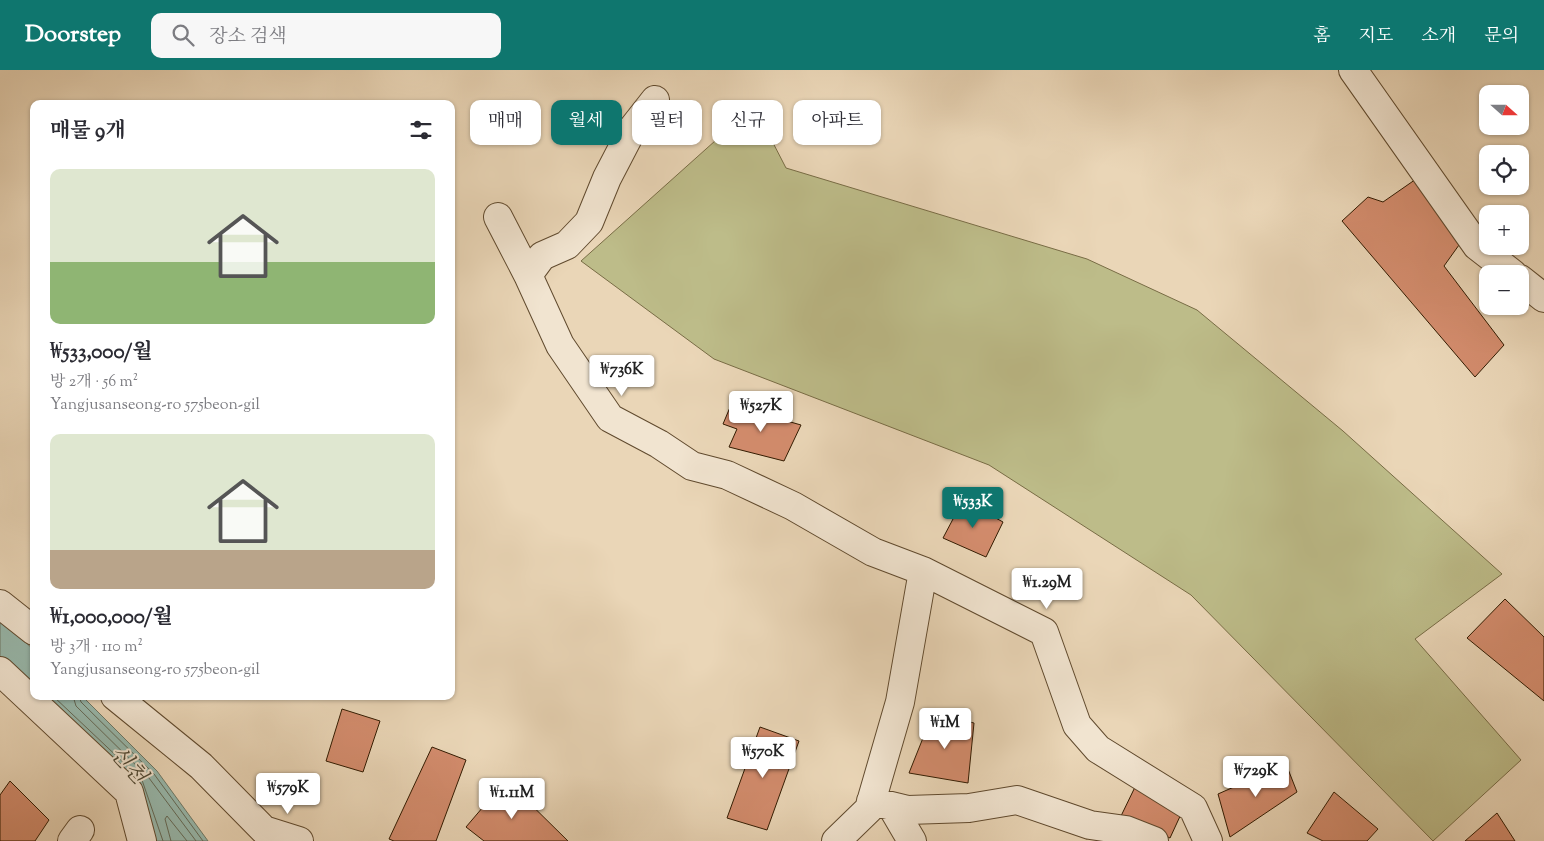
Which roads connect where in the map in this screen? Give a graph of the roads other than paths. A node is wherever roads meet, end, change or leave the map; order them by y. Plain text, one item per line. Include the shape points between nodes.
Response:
1 (1353, 70) edge
2 (632, 133) edge
3 (498, 217) dead end
4 (1501, 265) edge
5 (528, 275) junction
6 (1529, 286) edge
7 (1544, 298) edge
8 (923, 571) junction
9 (0, 604) edge
10 (30, 628) edge
11 (0, 671) edge
12 (30, 699) edge
13 (31, 700) edge
14 (120, 700) edge
15 (881, 804) junction
16 (257, 836) edge
17 (142, 841) edge
18 (299, 841) edge
19 (836, 841) edge
20 (912, 841) edge
21 (1154, 841) edge
22 (1208, 841) edge

1 - 4 street via 1477,246
2 - 5 street via 607,178 589,222 567,246 542,256
3 - 5 street
5 - 8 street via 560,345 610,418 692,466 727,475 760,490 873,552
6 - 7 street
8 - 15 street
8 - 22 street via 1044,632 1077,725 1098,749 1193,808
9 - 10 street
11 - 12 street
13 - 17 street via 129,792
14 - 16 street via 201,766
15 - 19 street via 869,808
15 - 20 street
15 - 21 street via 908,810 969,808 1018,800 1090,825 1126,830
16 - 18 street

